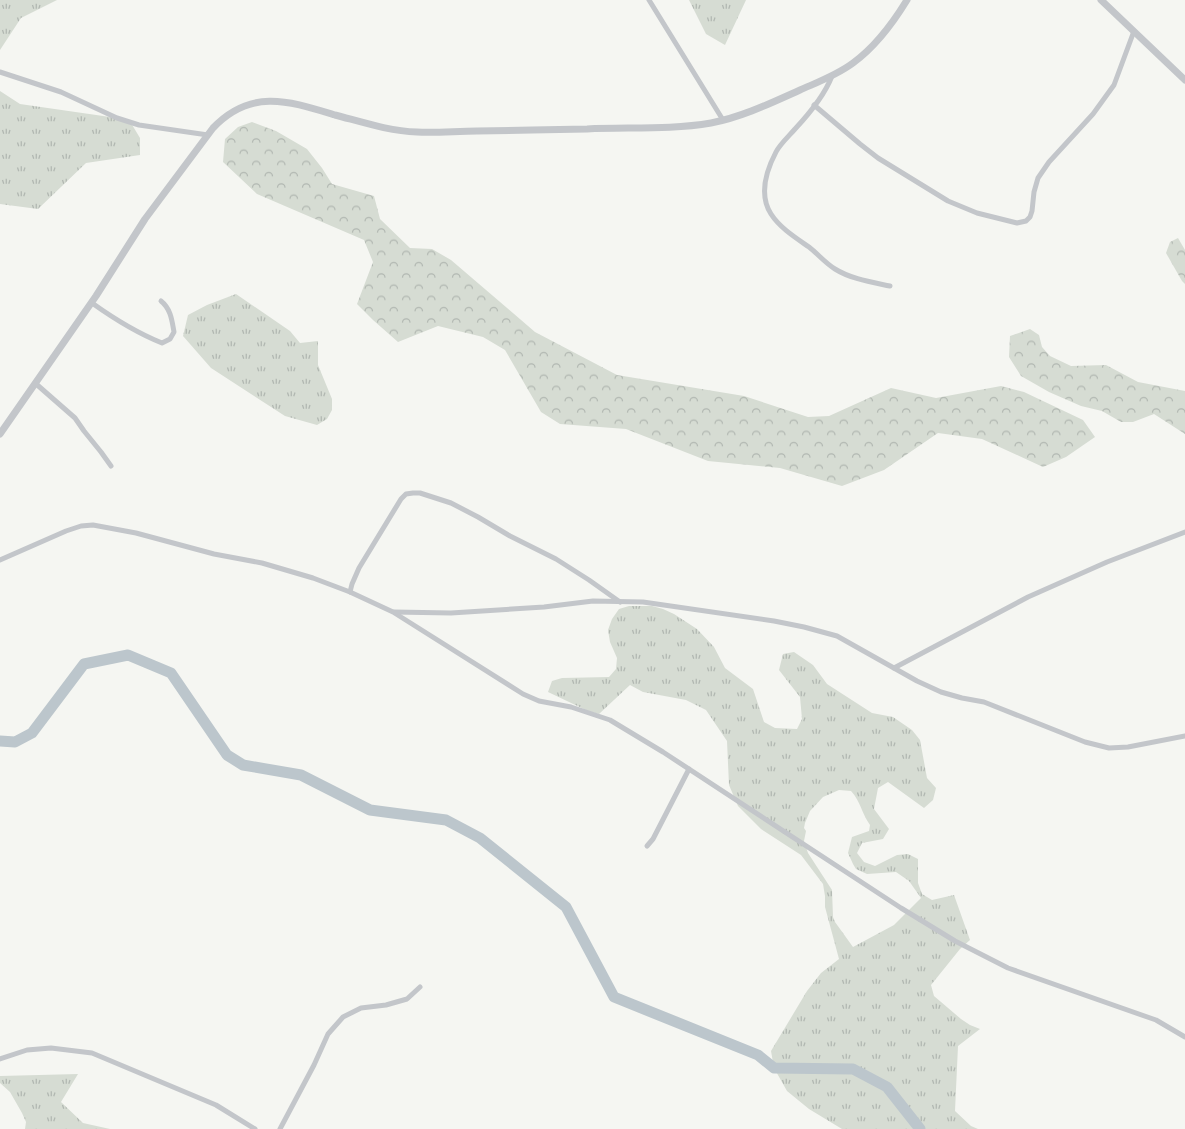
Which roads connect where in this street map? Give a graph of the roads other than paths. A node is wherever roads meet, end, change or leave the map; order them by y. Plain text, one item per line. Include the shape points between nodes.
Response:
1 (649, 0) edge
2 (907, 0) edge
3 (1101, 0) edge
4 (1134, 31) junction
5 (0, 72) edge
6 (832, 76) junction
7 (1185, 80) edge
8 (814, 105) junction
9 (722, 120) junction
10 (208, 135) junction
11 (890, 286) dead end
12 (161, 301) dead end
13 (92, 303) junction
14 (35, 384) junction
15 (0, 434) edge
16 (111, 466) dead end
17 (1185, 532) edge
18 (0, 560) edge
19 (350, 592) junction
20 (620, 602) junction
21 (393, 612) junction
22 (894, 668) junction
23 (1185, 736) edge
24 (689, 769) junction
25 (647, 846) dead end
26 (420, 987) dead end
27 (1185, 1037) edge
28 (0, 1058) edge
29 (255, 1129) edge
30 (280, 1129) edge

1 - 9 street
2 - 6 street via 873,44
3 - 4 street
4 - 7 street
4 - 8 street via 1114,85 1038,178 1030,218 1026,221 1017,223 977,213 948,201 878,158
5 - 10 street via 61,92 139,125
6 - 8 street
6 - 9 street via 774,102
8 - 11 street via 777,150 769,167 765,181 771,214 788,232 836,270
9 - 10 street via 653,128 416,132 379,127 294,103 267,101 236,109
10 - 13 street via 145,219
12 - 13 street via 171,315 174,332 162,343 111,317
13 - 14 street
14 - 15 street
14 - 16 street via 75,418
17 - 22 street via 1028,597
18 - 19 street via 66,531 93,525 262,564
19 - 20 street via 359,568 401,499 406,494 420,493 451,503 556,559
19 - 21 street
20 - 21 street via 593,601 451,613
20 - 22 street via 643,602 804,627 837,636
21 - 24 street via 523,694 610,720
22 - 23 street via 941,692 984,702 1108,748
24 - 25 street
24 - 27 street via 955,941 1008,968 1156,1020
26 - 30 street via 407,999 361,1008 343,1017 328,1034
28 - 29 street via 27,1050 51,1048 92,1053 216,1105

